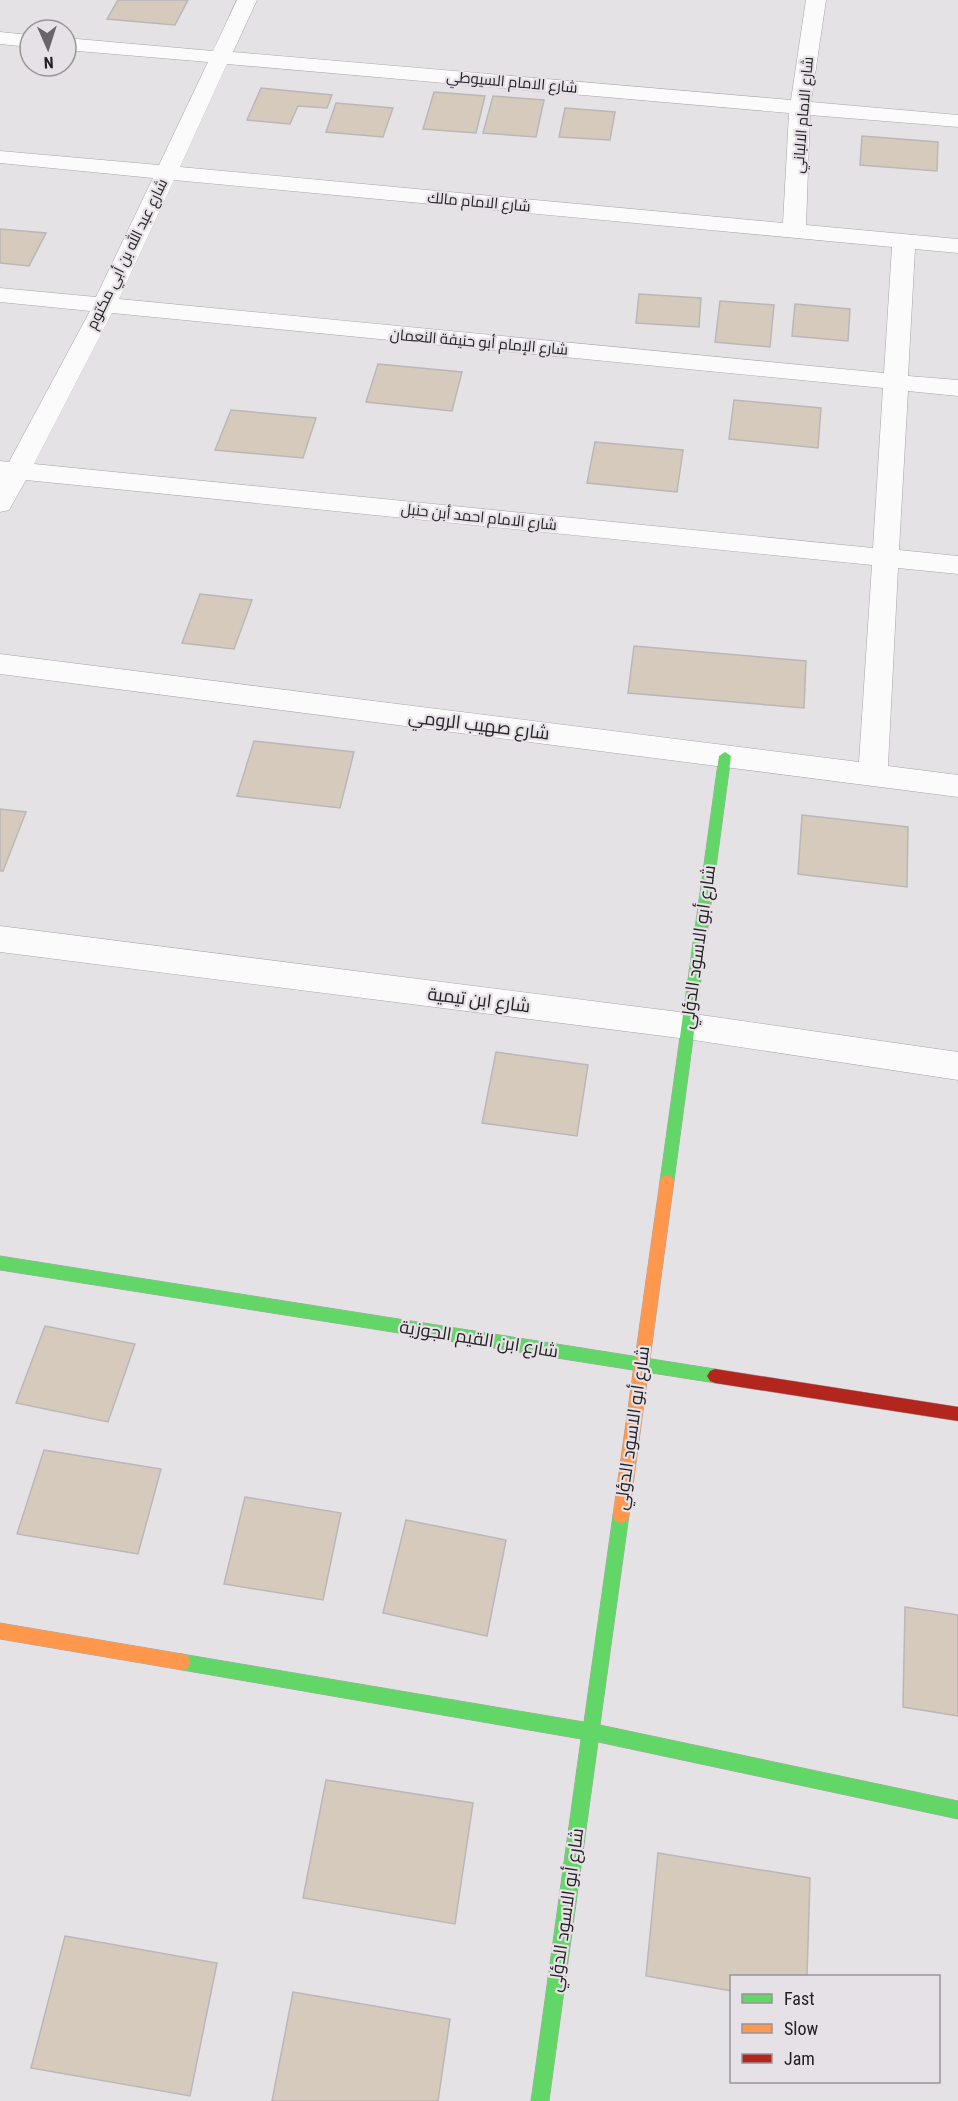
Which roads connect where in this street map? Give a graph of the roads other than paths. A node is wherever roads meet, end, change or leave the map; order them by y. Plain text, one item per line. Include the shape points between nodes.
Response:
1 (247, 0) edge
2 (816, 0) edge
3 (0, 38) edge
4 (18, 39) edge
5 (78, 45) edge
6 (219, 57) junction
7 (800, 108) junction
8 (958, 121) edge
9 (0, 157) edge
10 (166, 173) junction
11 (794, 231) junction
12 (904, 241) junction
13 (958, 246) edge
14 (0, 296) edge
15 (104, 306) junction
16 (896, 382) junction
17 (958, 388) edge
18 (8, 470) edge
19 (0, 504) edge
20 (886, 558) junction
21 (958, 565) edge
22 (0, 664) edge
23 (725, 756) junction
24 (873, 775) junction
25 (958, 786) edge
26 (0, 939) edge
27 (687, 1026) junction
28 (958, 1066) edge
29 (0, 1263) edge
30 (641, 1364) junction
31 (958, 1414) edge
32 (0, 1631) edge
33 (591, 1732) junction
34 (958, 1810) edge
35 (540, 2101) edge

1 - 6 street, شارع عبد الله بن أبي مكتوم
2 - 7 street, شارع الامام الالباني
3 - 4 street
5 - 6 street, شارع الامام السيوطي
6 - 7 street, شارع الامام السيوطي
6 - 10 street, شارع عبد الله بن أبي مكتوم
7 - 8 street, شارع الامام السيوطي
7 - 11 street, شارع الامام الالباني
9 - 10 street, شارع الامام مالك
10 - 11 street, شارع الامام مالك
10 - 15 street, شارع عبد الله بن أبي مكتوم
11 - 12 street, شارع الامام مالك
12 - 13 street, شارع الامام مالك
12 - 16 street
14 - 15 street, شارع الإمام أبو حنيفة النعمان
15 - 16 street, شارع الإمام أبو حنيفة النعمان
15 - 18 street, شارع عبد الله بن أبي مكتوم
16 - 17 street, شارع الإمام أبو حنيفة النعمان
16 - 20 street
18 - 19 street, شارع عبد الله بن أبي مكتوم
18 - 20 street, شارع الامام احمد أبن حنبل
20 - 21 street, شارع الامام احمد أبن حنبل
20 - 24 street
22 - 23 street, شارع صهيب الرومي
23 - 24 street, شارع صهيب الرومي
23 - 27 street, شارع أبو الاسود الدؤلي
24 - 25 street, شارع صهيب الرومي
26 - 27 street, شارع ابن تيمية
27 - 28 street, شارع ابن تيمية
27 - 30 street, شارع أبو الاسود الدؤلي
29 - 30 street, شارع ابن القيم الجوزية
30 - 31 street, شارع ابن القيم الجوزية
30 - 33 street, شارع أبو الاسود الدؤلي
32 - 33 street
33 - 34 street
33 - 35 street, شارع أبو الاسود الدؤلي

